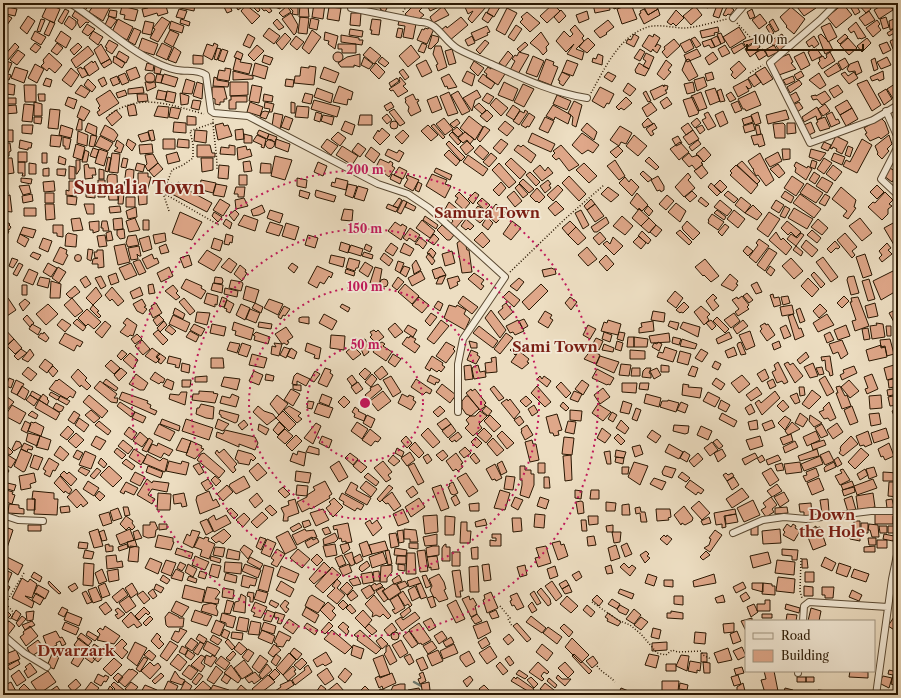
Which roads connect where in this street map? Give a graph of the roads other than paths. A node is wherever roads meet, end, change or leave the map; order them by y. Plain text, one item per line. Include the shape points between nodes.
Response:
1 (70, 3) edge
2 (746, 3) edge
3 (837, 3) edge
4 (351, 8) dead end
5 (733, 18) road end
6 (587, 98) road end
7 (898, 105) edge
8 (886, 110) junction
9 (898, 138) edge
10 (898, 146) edge
11 (898, 194) edge
12 (458, 412) dead end
13 (898, 511) edge
14 (3, 514) edge
15 (43, 521) dead end
16 (733, 533) dead end
17 (898, 550) edge
18 (888, 607) junction
19 (803, 620) edge
20 (3, 635) edge
21 (47, 667) dead end
22 (876, 695) edge

1 - 12 street via 127,45 158,63 176,70 201,72 206,75 212,112 248,116 378,184 408,194 428,208 505,277 463,339 458,364
2 - 5 street
3 - 8 street via 770,63 810,143 873,120
4 - 6 street via 433,24 450,44 514,76 546,88
7 - 8 street
8 - 9 street
10 - 11 street via 881,179
13 - 16 street via 871,511 806,519 784,517 763,520
14 - 15 street via 18,520
17 - 18 street
18 - 19 street via 809,602 804,606
18 - 22 street
20 - 21 street

